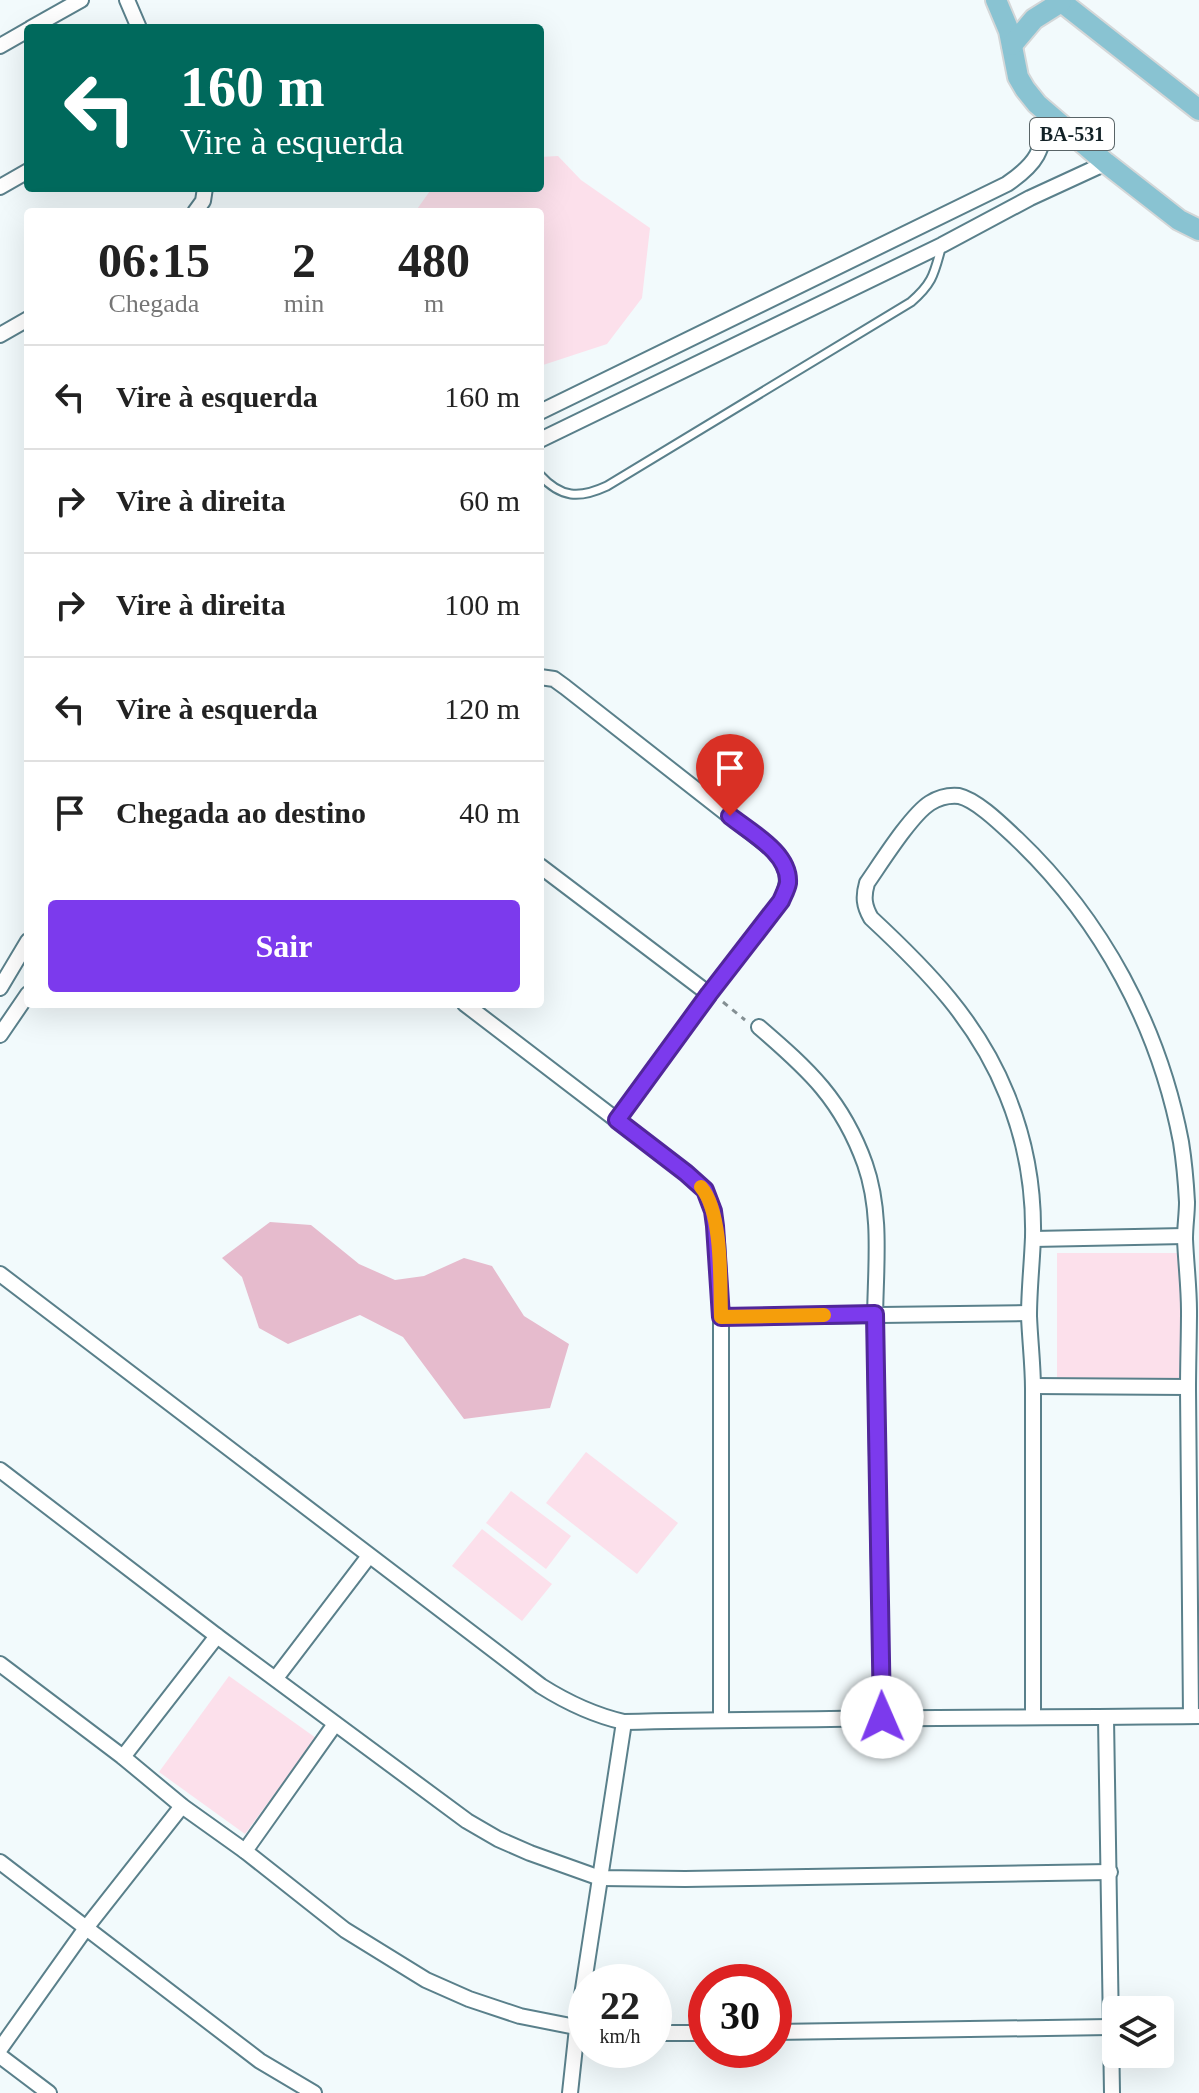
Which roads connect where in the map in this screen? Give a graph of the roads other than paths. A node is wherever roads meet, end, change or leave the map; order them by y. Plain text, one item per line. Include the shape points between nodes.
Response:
1 (81, 0) edge
2 (127, 0) edge
3 (996, 0) edge
4 (1061, 1) edge
5 (39, 24) edge
6 (137, 24) edge
7 (24, 32) edge
8 (1012, 45) junction
9 (0, 46) edge
10 (1199, 110) edge
11 (1048, 115) junction
12 (1106, 163) junction
13 (24, 173) edge
14 (0, 187) edge
15 (992, 190) junction
16 (1004, 213) junction
17 (1199, 230) edge
18 (942, 245) junction
19 (24, 321) edge
20 (0, 335) edge
21 (544, 410) edge
22 (544, 438) edge
23 (544, 479) edge
24 (544, 678) edge
25 (544, 869) edge
26 (24, 948) edge
27 (0, 988) edge
28 (709, 994) junction
29 (24, 1000) edge
30 (470, 1008) edge
31 (759, 1027) road end
32 (0, 1035) edge
33 (617, 1120) junction
34 (1185, 1236) junction
35 (1033, 1239) junction
36 (0, 1274) edge
37 (1194, 1310) edge
38 (1029, 1313) junction
39 (875, 1314) junction
40 (721, 1317) junction
41 (1033, 1386) junction
42 (1188, 1387) junction
43 (0, 1470) edge
44 (369, 1556) junction
45 (217, 1636) junction
46 (0, 1664) edge
47 (276, 1678) junction
48 (1195, 1716) edge
49 (882, 1717) junction
50 (1033, 1717) junction
51 (1106, 1718) junction
52 (721, 1720) junction
53 (624, 1722) junction
54 (335, 1724) junction
55 (123, 1757) junction
56 (182, 1806) junction
57 (245, 1851) junction
58 (0, 1862) edge
59 (1110, 1872) junction
60 (600, 1878) junction
61 (86, 1928) junction
62 (590, 1964) edge
63 (1110, 1996) edge
64 (568, 2026) edge
65 (1102, 2027) edge
66 (792, 2032) edge
67 (0, 2049) edge
68 (0, 2056) edge
69 (575, 2068) edge
70 (1111, 2068) edge
71 (49, 2093) edge
72 (314, 2093) edge
73 (570, 2093) edge
74 (1112, 2093) edge

1 - 5 street
2 - 6 street
3 - 8 main road, BA-531
4 - 8 main road via 1034,19
4 - 10 main road
7 - 9 street
8 - 11 main road, BA-531 via 1018,77
11 - 12 main road, BA-531
11 - 15 street via 1033,163
12 - 16 street
12 - 17 main road, BA-531
13 - 14 street
15 - 16 street
15 - 21 street
16 - 18 street
18 - 22 street
18 - 23 lane via 934,275 911,302 607,486 579,495 555,490
19 - 20 street
24 - 28 street via 565,687 777,853 786,868 788,884 781,901
25 - 28 street
26 - 27 street
28 - 33 street
29 - 32 street
30 - 33 street
31 - 39 street via 805,1066 851,1129 874,1200
33 - 40 street via 705,1190 717,1242
34 - 35 street
34 - 35 street via 1187,1202 1171,1098 1126,982 1101,939 1040,861 973,802 942,797 915,817 867,883 865,908 958,1009 993,1065 1029,1174
34 - 37 street
35 - 38 street
36 - 44 street
37 - 42 street
38 - 39 street
38 - 41 street
39 - 40 street
39 - 49 street
40 - 52 street
41 - 42 street
41 - 50 street
42 - 48 street
43 - 45 street
44 - 47 street
44 - 53 street via 541,1686 584,1710
45 - 47 street
45 - 55 street
46 - 55 street
47 - 54 street
48 - 51 street
49 - 50 street
49 - 52 street
50 - 51 street
51 - 59 street
52 - 53 street
53 - 60 street
54 - 57 street
54 - 60 street via 467,1821 530,1853
55 - 56 street
56 - 57 street
56 - 61 street
57 - 64 street via 345,1930 426,1980 520,2016
58 - 61 street
59 - 60 street
59 - 63 street
60 - 62 street
61 - 67 street
61 - 72 street via 260,2061
65 - 66 street
68 - 71 street
69 - 73 street
70 - 74 street

